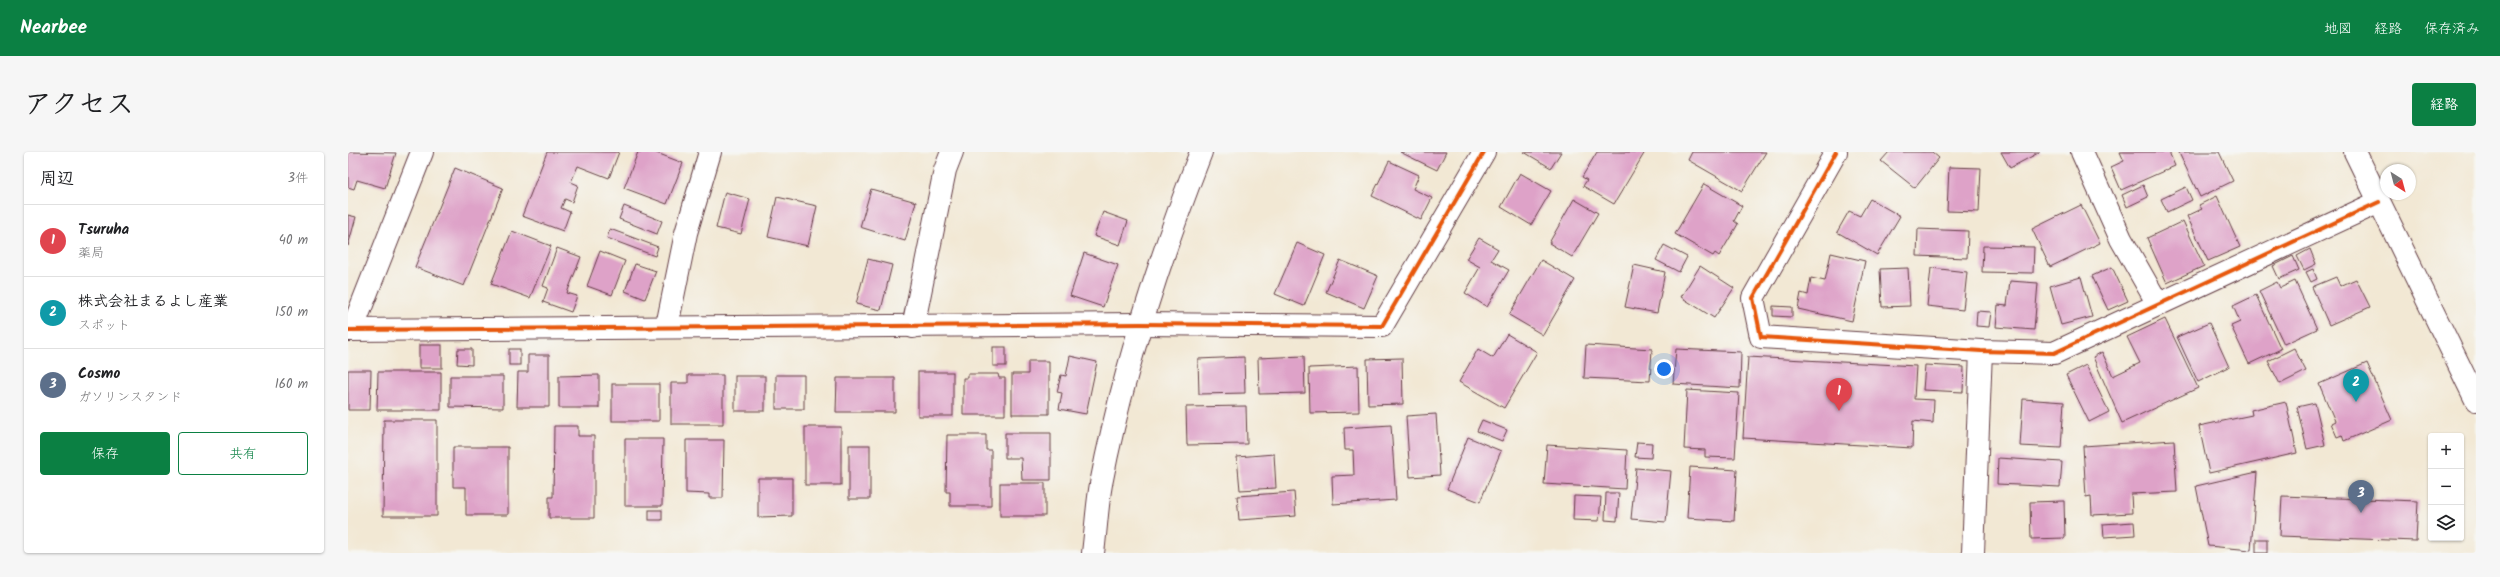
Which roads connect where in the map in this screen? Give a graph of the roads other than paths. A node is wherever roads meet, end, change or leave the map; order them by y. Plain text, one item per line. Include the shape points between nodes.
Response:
1 (422, 152) edge
2 (710, 152) edge
3 (952, 152) edge
4 (1201, 152) edge
5 (1484, 152) edge
6 (1836, 152) edge
7 (2082, 152) edge
8 (2355, 152) edge
9 (2379, 202) junction
10 (2158, 304) junction
11 (1140, 324) junction
12 (667, 326) junction
13 (913, 327) junction
14 (350, 330) edge
15 (1981, 351) junction
16 (2476, 400) edge
17 (1093, 553) edge
18 (1973, 553) edge

1 - 14 street
2 - 12 street via 686,233
3 - 13 street via 945,170
4 - 11 street via 1164,248
5 - 11 street via 1382,326
6 - 15 street via 1753,298 1761,337
7 - 10 street via 2121,239
8 - 9 street
9 - 10 street
9 - 16 street
10 - 15 street via 2054,353
11 - 13 street
11 - 17 street via 1101,484
12 - 13 street
12 - 14 street
15 - 18 street

